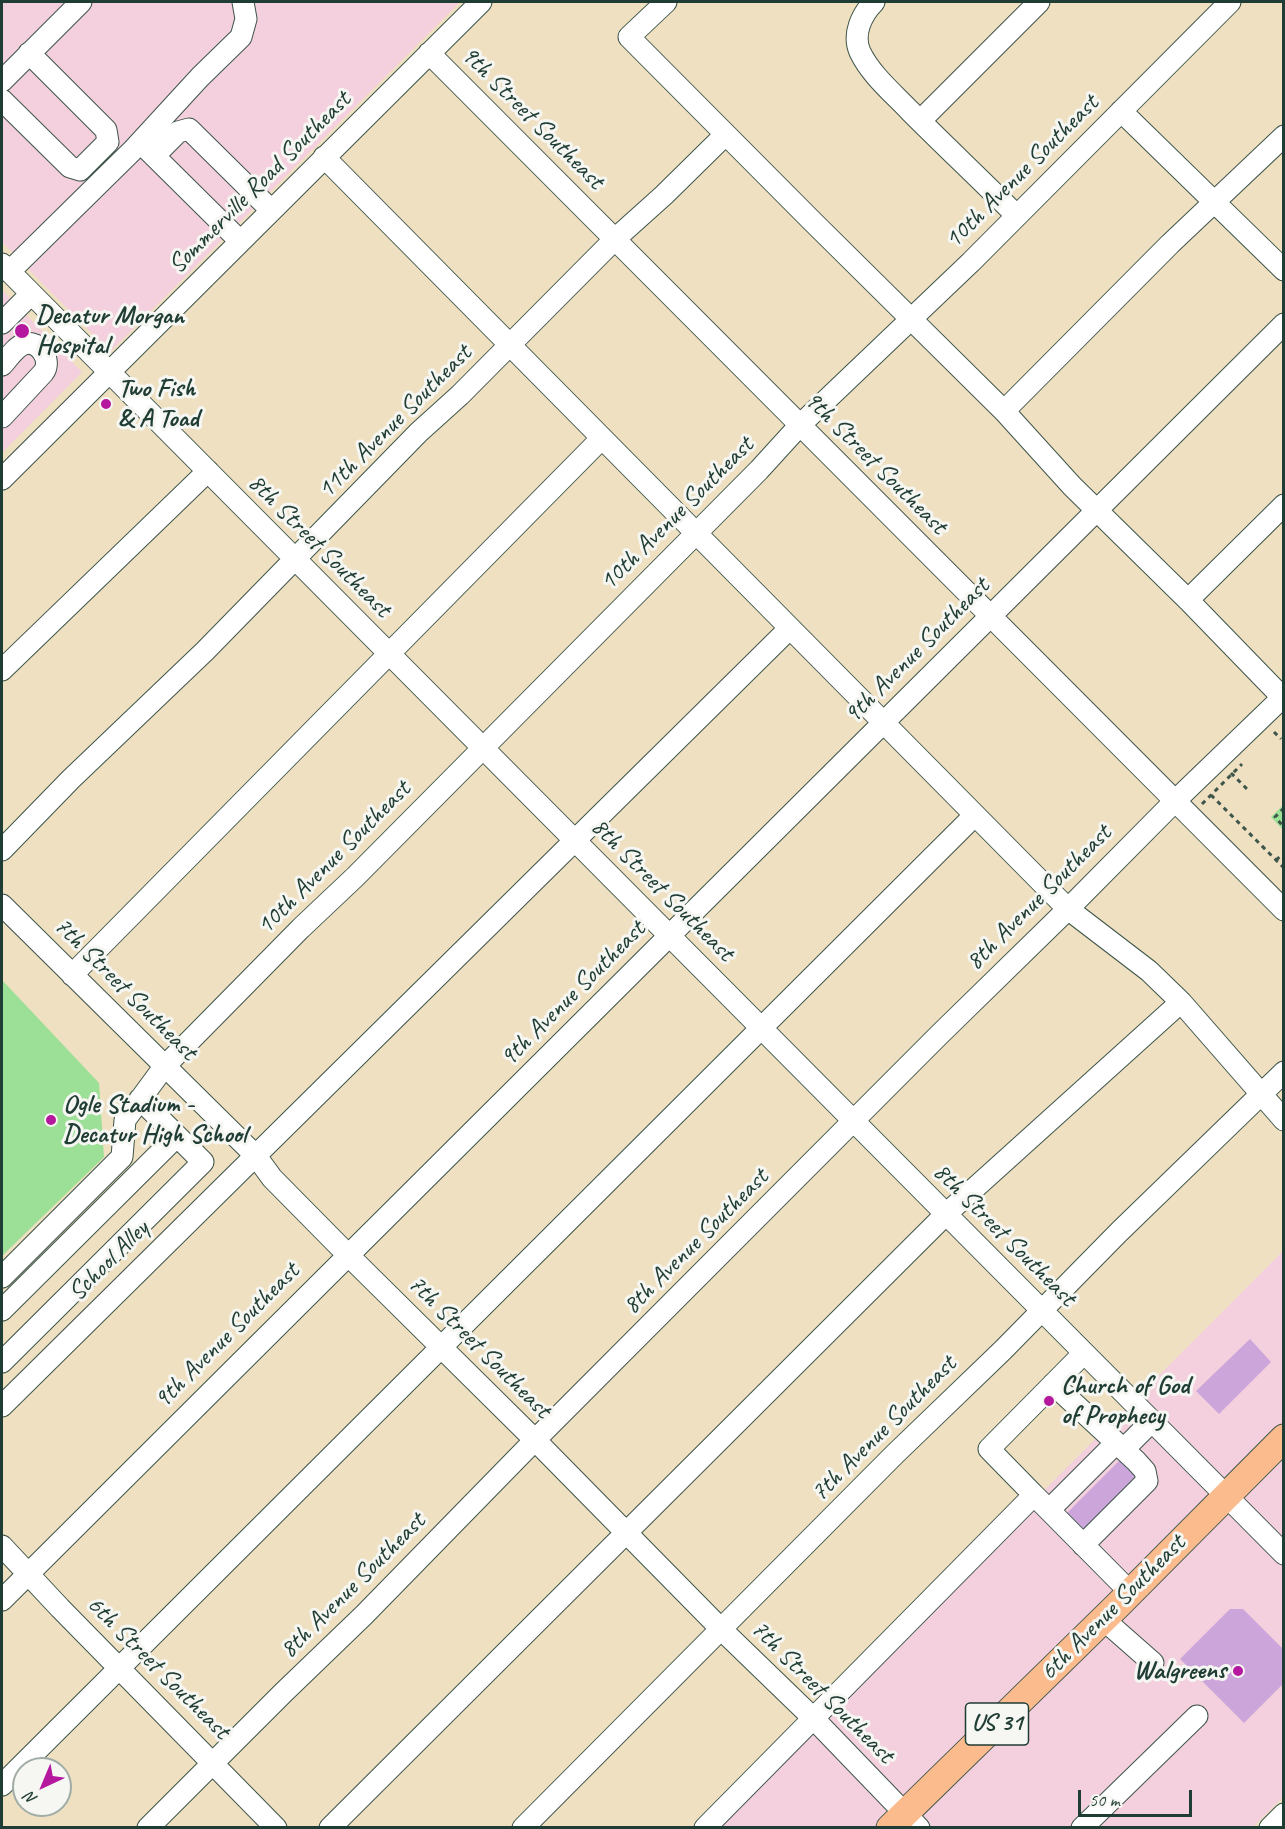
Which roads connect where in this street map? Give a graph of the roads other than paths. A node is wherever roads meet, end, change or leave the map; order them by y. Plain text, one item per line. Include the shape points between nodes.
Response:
1 (81, 2) edge
2 (243, 2) edge
3 (481, 2) edge
4 (666, 2) edge
5 (1039, 2) edge
6 (1230, 2) edge
7 (869, 6) edge
8 (29, 53) junction
9 (429, 53) junction
10 (2, 81) edge
11 (2, 100) edge
12 (1121, 111) junction
13 (920, 121) junction
14 (725, 135) junction
15 (1284, 136) edge
16 (147, 149) junction
17 (324, 157) junction
18 (1214, 203) junction
19 (271, 210) junction
20 (1016, 215) junction
21 (615, 239) junction
22 (240, 241) junction
23 (5, 268) edge
24 (1284, 270) edge
25 (31, 294) junction
26 (912, 318) junction
27 (2, 323) edge
28 (1284, 324) edge
29 (510, 345) junction
30 (2, 365) edge
31 (109, 372) junction
32 (1004, 411) junction
33 (2, 417) edge
34 (800, 425) junction
35 (602, 438) junction
36 (208, 471) junction
37 (2, 479) edge
38 (1284, 505) edge
39 (1097, 509) junction
40 (696, 533) junction
41 (296, 560) junction
42 (1188, 600) junction
43 (990, 616) junction
44 (790, 628) junction
45 (387, 653) junction
46 (2, 670) edge
47 (1283, 698) edge
48 (884, 722) junction
49 (483, 748) junction
50 (1182, 808) junction
51 (975, 815) junction
52 (575, 841) junction
53 (2, 850) edge
54 (2, 905) edge
55 (1068, 909) junction
56 (1284, 910) edge
57 (670, 936) junction
58 (72, 975) junction
59 (1181, 1002) junction
60 (761, 1028) junction
61 (164, 1067) junction
62 (1284, 1072) edge
63 (1261, 1094) junction
64 (140, 1099) junction
65 (1284, 1120) edge
66 (854, 1122) junction
67 (177, 1136) junction
68 (256, 1156) junction
69 (946, 1214) junction
70 (348, 1255) junction
71 (2, 1276) edge
72 (2, 1310) edge
73 (1042, 1311) junction
74 (441, 1347) junction
75 (1084, 1353) junction
76 (2, 1362) edge
77 (1053, 1384) junction
78 (2, 1406) edge
79 (1152, 1421) junction
80 (1284, 1438) edge
81 (535, 1440) junction
82 (1120, 1446) junction
83 (1034, 1495) junction
84 (1226, 1496) junction
85 (1049, 1510) junction
86 (626, 1532) junction
87 (1083, 1545) junction
88 (2, 1546) edge
89 (1284, 1554) edge
90 (28, 1574) junction
91 (1130, 1592) junction
92 (2, 1600) edge
93 (1103, 1619) junction
94 (722, 1630) junction
95 (1153, 1664) dead end
96 (119, 1668) junction
97 (1197, 1716) dead end
98 (814, 1719) junction
99 (213, 1762) junction
100 (2, 1785) edge
101 (1284, 1814) edge
102 (905, 1822) edge
103 (148, 1827) edge
104 (276, 1827) edge
105 (330, 1827) edge
106 (523, 1827) edge
107 (705, 1827) edge
108 (1083, 1827) edge
109 (1270, 1827) edge

1 - 8 street
2 - 16 street via 246,20 241,37 200,77
3 - 9 street, Sommerville Road Southeast
4 - 14 street via 629,37
5 - 13 street
6 - 12 street, 10th Avenue Southeast
7 - 13 street via 860,22 859,50 880,81
8 - 10 street
8 - 11 street via 106,130 108,142 80,170 70,168
9 - 17 street, Sommerville Road Southeast
9 - 21 street, 9th Street Southeast
12 - 18 street
12 - 20 street, 10th Avenue Southeast
13 - 20 street
14 - 21 street, 11th Avenue Southeast
14 - 26 street
15 - 18 street
16 - 19 street via 189,129
16 - 22 street
16 - 23 street
17 - 19 street, Sommerville Road Southeast
17 - 29 street
18 - 24 street
18 - 32 street
19 - 22 street, Sommerville Road Southeast
20 - 26 street, 10th Avenue Southeast
21 - 29 street, 11th Avenue Southeast
21 - 34 street, 9th Street Southeast
22 - 31 street, Sommerville Road Southeast
23 - 25 street, 8th Street Southeast
25 - 27 street
25 - 31 street, 8th Street Southeast
26 - 32 street
26 - 34 street, 10th Avenue Southeast
28 - 39 street, 9th Avenue Southeast
29 - 35 street
29 - 41 street, 11th Avenue Southeast via 418,432
30 - 33 street via 26,343 36,346 48,362 47,369
31 - 36 street, 8th Street Southeast
31 - 37 street, Sommerville Road Southeast
32 - 39 street
34 - 40 street, 10th Avenue Southeast
34 - 43 street, 9th Street Southeast
35 - 40 street
35 - 45 street
36 - 41 street, 8th Street Southeast
36 - 46 street
38 - 42 street
39 - 42 street
39 - 43 street, 9th Avenue Southeast
40 - 44 street
40 - 49 street, 10th Avenue Southeast
41 - 45 street, 8th Street Southeast
41 - 53 street, 11th Avenue Southeast
42 - 47 street
43 - 48 street, 9th Avenue Southeast
43 - 50 street, 9th Street Southeast
44 - 48 street
44 - 52 street, School Alley
45 - 49 street, 8th Street Southeast
45 - 58 street
47 - 50 street, 8th Avenue Southeast via 1225,767
48 - 51 street
48 - 57 street, 9th Avenue Southeast
49 - 52 street, 8th Street Southeast
49 - 61 street, 10th Avenue Southeast
50 - 55 street, 8th Avenue Southeast
50 - 56 street, 9th Street Southeast
51 - 55 street
51 - 60 street
52 - 57 street, 8th Street Southeast
52 - 68 street, School Alley
54 - 58 street, 7th Street Southeast
55 - 59 street via 1149,971
55 - 66 street, 8th Avenue Southeast
57 - 60 street, 8th Street Southeast
57 - 70 street, 9th Avenue Southeast
58 - 61 street, 7th Street Southeast
59 - 63 street
59 - 69 street
60 - 66 street, 8th Street Southeast
60 - 74 street
61 - 64 street, 10th Avenue Southeast
61 - 68 street, 7th Street Southeast
62 - 63 street, 7th Avenue Southeast
63 - 65 street
63 - 73 street, 7th Avenue Southeast
64 - 67 street
64 - 71 street, 10th Avenue Southeast via 125,1120 122,1157
66 - 69 street, 8th Street Southeast
66 - 81 street, 8th Avenue Southeast
67 - 72 street
67 - 76 street via 203,1162
68 - 70 street, 7th Street Southeast via 272,1178
68 - 78 street, School Alley
69 - 73 street, 8th Street Southeast
69 - 86 street
70 - 74 street, 7th Street Southeast
70 - 90 street, 9th Avenue Southeast
73 - 75 street, 8th Street Southeast
73 - 94 street, 7th Avenue Southeast
74 - 81 street, 7th Street Southeast
74 - 96 street
75 - 77 street
75 - 79 street, 8th Street Southeast
77 - 82 street
77 - 83 street via 989,1449
79 - 82 street
79 - 84 street, 8th Street Southeast
80 - 84 main road, 6th Avenue Southeast / US 31
81 - 86 street, 7th Street Southeast
81 - 99 street, 8th Avenue Southeast
82 - 85 street
82 - 87 street via 1145,1471 1147,1481
83 - 85 street
83 - 98 street
84 - 89 street, 8th Street Southeast
84 - 91 main road, 6th Avenue Southeast / US 31
85 - 87 street
86 - 94 street, 7th Street Southeast
86 - 105 street
87 - 91 street
88 - 90 street, 6th Street Southeast
90 - 92 street, 9th Avenue Southeast
90 - 96 street, 6th Street Southeast
91 - 93 main road, 6th Avenue Southeast / US 31
93 - 95 street
93 - 102 main road, 6th Avenue Southeast / US 31
94 - 98 street, 7th Street Southeast
94 - 106 street, 7th Avenue Southeast
96 - 99 street, 6th Street Southeast
96 - 100 street
97 - 108 street
98 - 102 street, 7th Street Southeast
98 - 107 street
99 - 103 street, 8th Avenue Southeast
99 - 104 street, 6th Street Southeast
101 - 109 street

